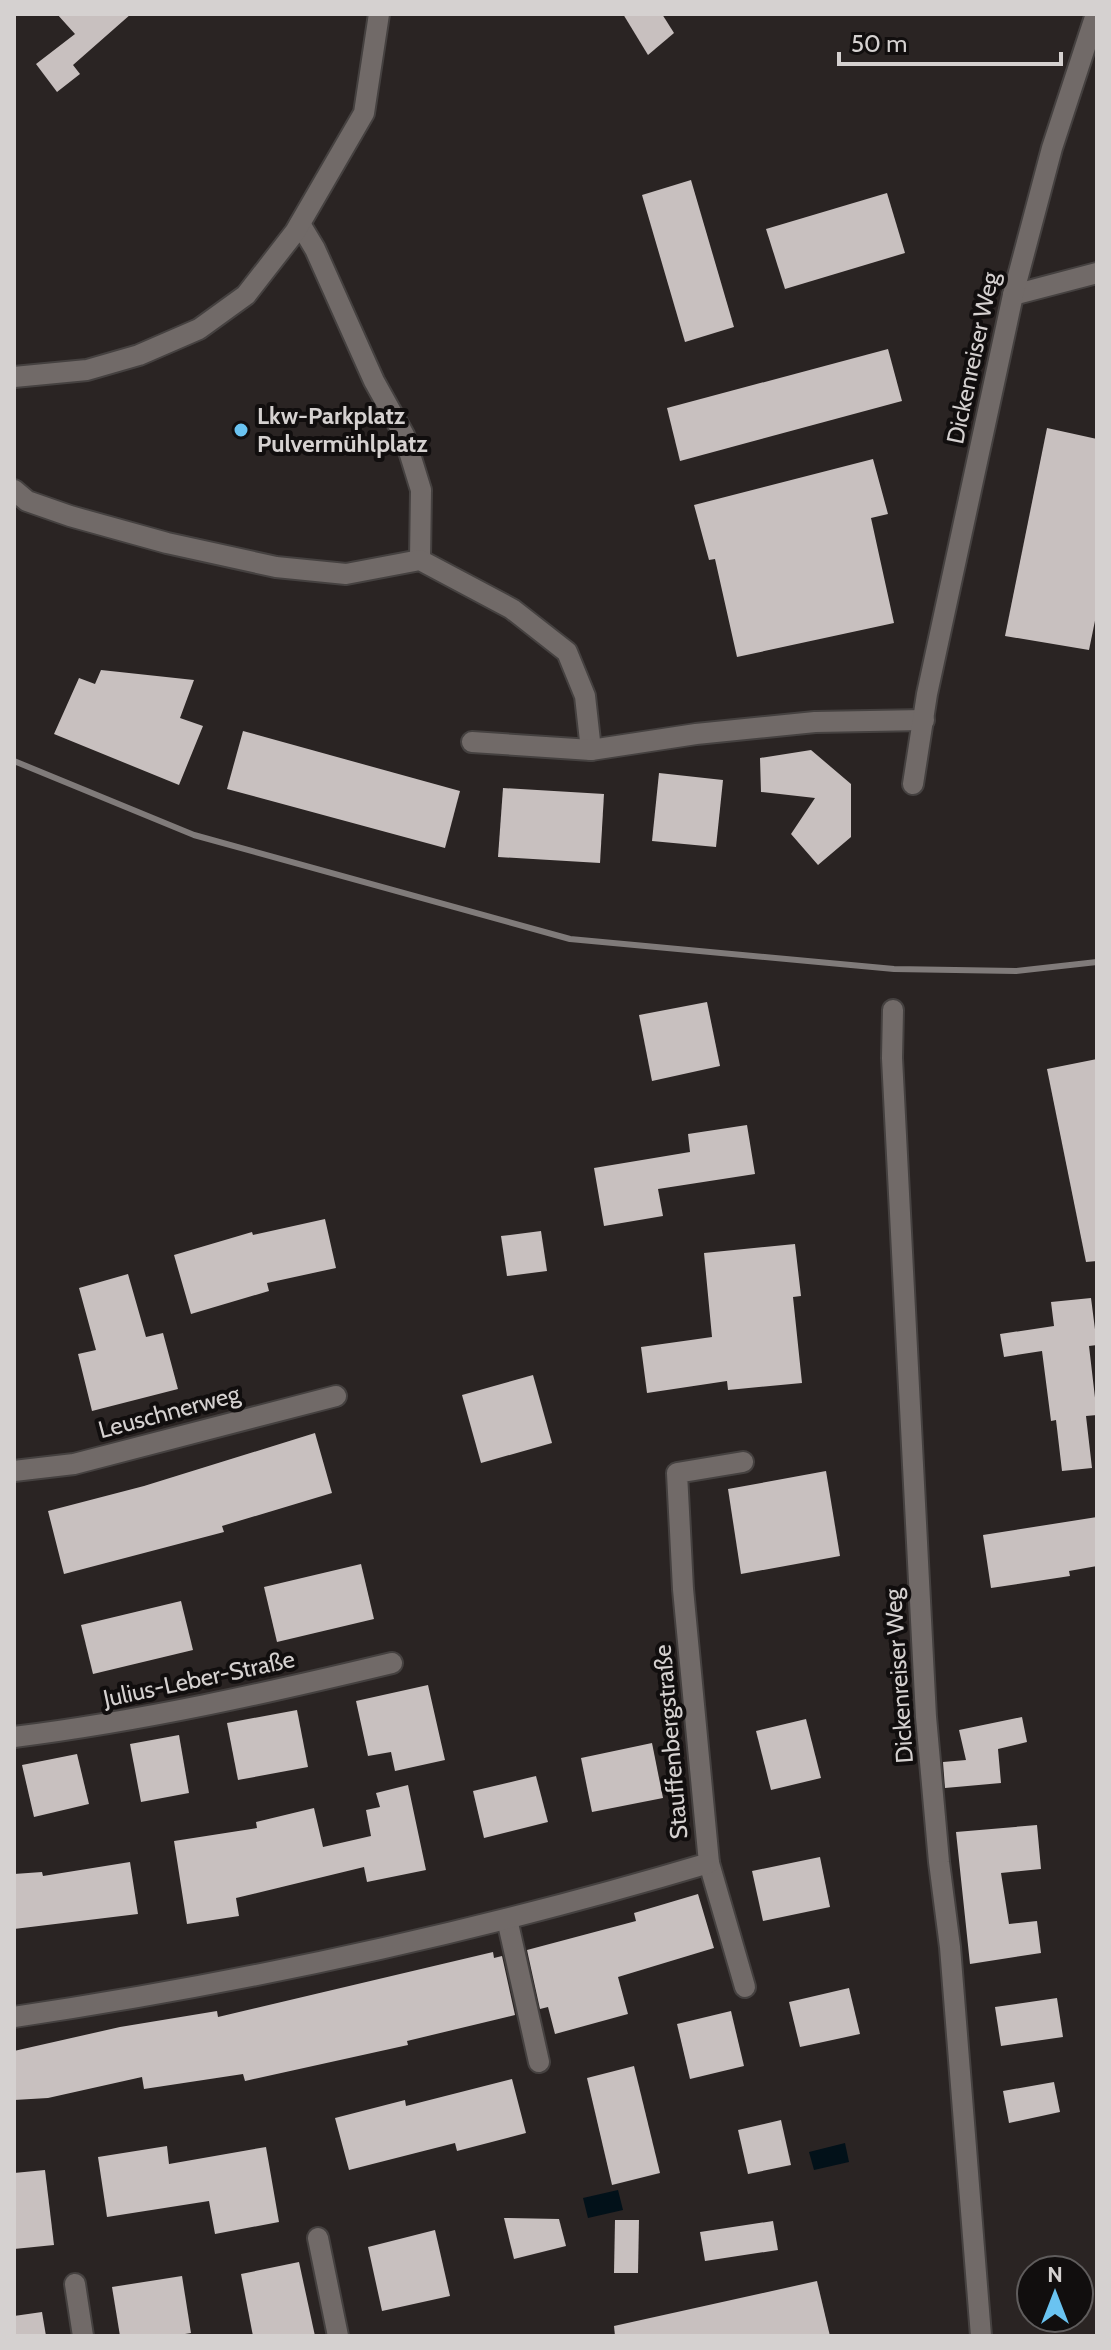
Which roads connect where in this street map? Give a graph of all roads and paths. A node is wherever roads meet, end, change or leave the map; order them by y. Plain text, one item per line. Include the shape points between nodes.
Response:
1 (379, 14) edge
2 (1096, 14) edge
3 (300, 224) junction
4 (1097, 273) edge
5 (1013, 295) junction
6 (14, 377) edge
7 (14, 490) edge
8 (420, 560) junction
9 (924, 720) junction
10 (472, 742) dead end
11 (591, 750) junction
12 (913, 784) dead end
13 (893, 1010) dead end
14 (336, 1396) dead end
15 (743, 1462) dead end
16 (14, 1471) edge
17 (392, 1663) dead end
18 (14, 1737) edge
19 (709, 1863) junction
20 (507, 1919) junction
21 (745, 1987) dead end
22 (14, 2017) edge
23 (539, 2062) dead end
24 (318, 2238) dead end
25 (75, 2284) dead end
26 (83, 2336) edge
27 (338, 2336) edge
28 (981, 2336) edge

1 - 3 street via 364,113
2 - 5 street, Dickenreiser Weg via 1052,148
3 - 6 street via 246,295 199,329 87,370
3 - 8 street via 404,435 421,490
4 - 5 street
5 - 9 street, Dickenreiser Weg
7 - 8 street via 27,501 70,516 276,567 346,574
8 - 11 street via 512,609 567,652 585,696
9 - 11 street via 815,722
9 - 12 street, Dickenreiser Weg
10 - 11 street
13 - 28 street, Dickenreiser Weg via 926,1717 952,1963
14 - 16 street, Leuschnerweg via 74,1464
15 - 19 street, Stauffenbergstraße via 677,1473
17 - 18 street, Julius-Leber-Straße via 231,1702
19 - 20 street, Stauffenbergstraße
19 - 21 street
20 - 22 street, Stauffenbergstraße via 214,1984
20 - 23 street
24 - 27 street
25 - 26 street

